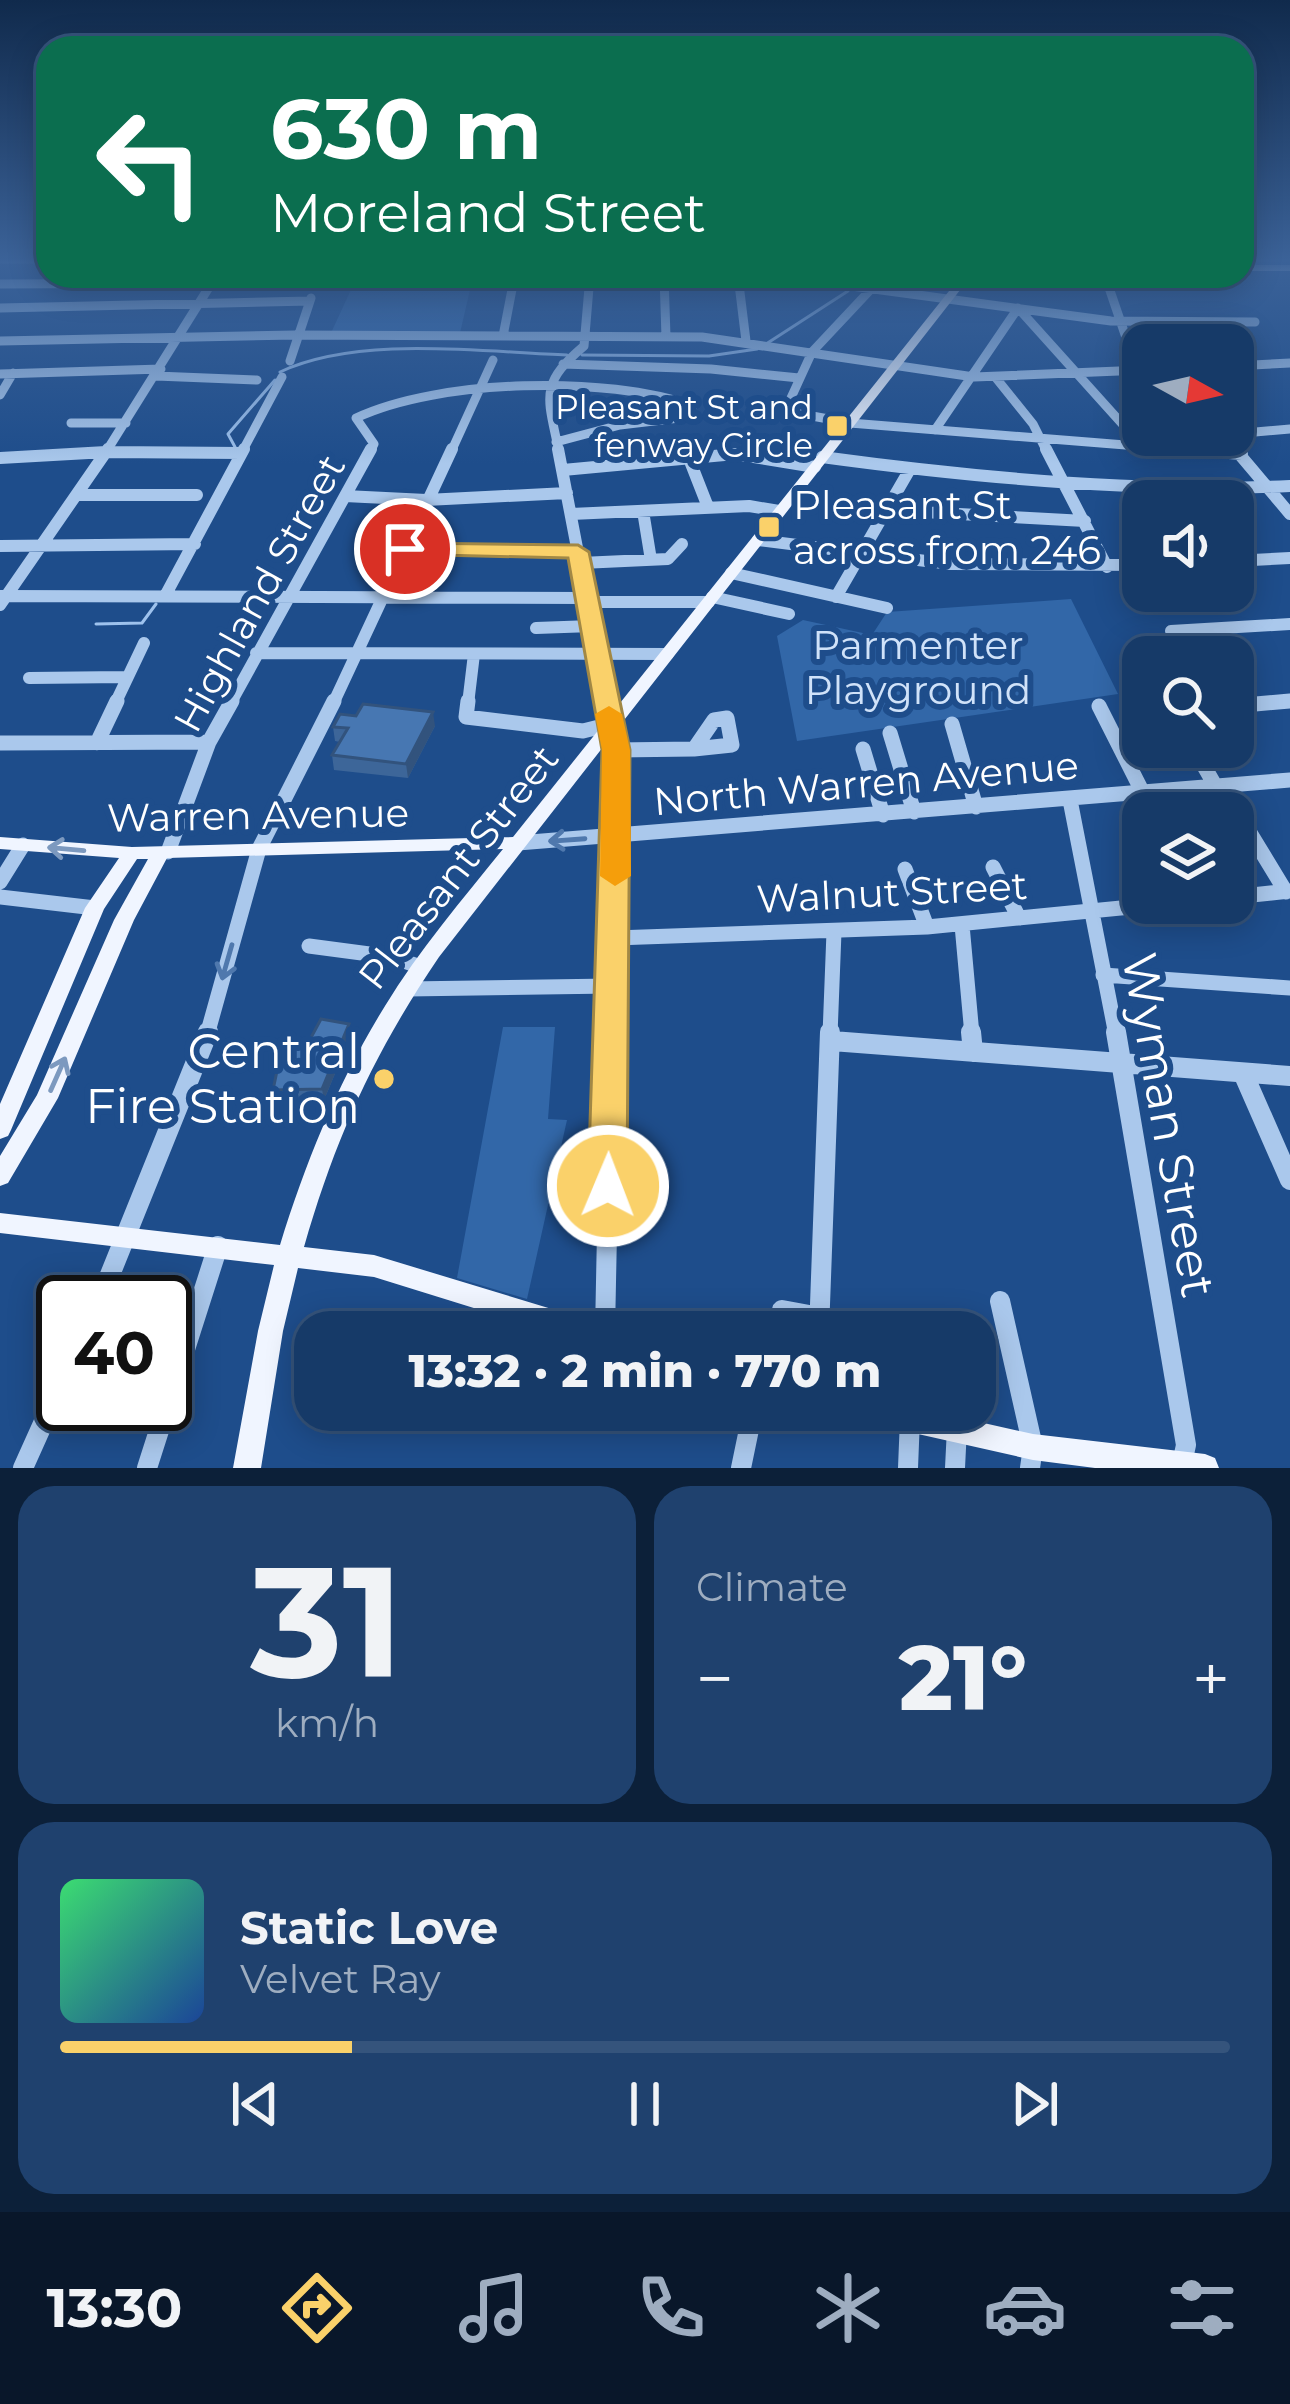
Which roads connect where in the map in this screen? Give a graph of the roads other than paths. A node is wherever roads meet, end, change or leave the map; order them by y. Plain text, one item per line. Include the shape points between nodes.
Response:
1 (186, 327) edge
2 (299, 327) edge
3 (505, 327) edge
4 (586, 327) edge
5 (666, 327) edge
6 (744, 327) edge
7 (836, 327) edge
8 (926, 327) edge
9 (1007, 327) edge
10 (1033, 327) edge
11 (295, 335) junction
12 (503, 336) junction
13 (180, 337) junction
14 (585, 337) junction
15 (666, 337) junction
16 (0, 341) edge
17 (746, 341) junction
18 (812, 352) junction
19 (572, 358) junction
20 (493, 360) dead end
21 (290, 361) dead end
22 (1290, 363) edge
23 (1254, 364) edge
24 (896, 365) junction
25 (1122, 368) edge
26 (13, 373) junction
27 (158, 373) junction
28 (0, 374) edge
29 (1075, 374) junction
30 (283, 377) dead end
31 (974, 377) junction
32 (799, 378) junction
33 (996, 378) junction
34 (257, 380) dead end
35 (548, 389) junction
36 (478, 392) junction
37 (0, 395) edge
38 (126, 423) junction
39 (850, 423) junction
40 (71, 424) dead end
41 (1122, 424) edge
42 (1290, 429) edge
43 (935, 430) junction
44 (1254, 432) edge
45 (1041, 439) junction
46 (556, 442) junction
47 (1122, 445) edge
48 (106, 452) junction
49 (237, 453) junction
50 (688, 456) junction
51 (1244, 456) edge
52 (0, 458) edge
53 (818, 462) junction
54 (910, 469) junction
55 (563, 470) junction
56 (1064, 478) junction
57 (1290, 485) edge
58 (1269, 488) junction
59 (567, 493) junction
60 (78, 495) junction
61 (197, 495) dead end
62 (345, 496) junction
63 (426, 500) junction
64 (708, 507) junction
65 (886, 510) junction
66 (644, 511) junction
67 (779, 512) junction
68 (571, 514) junction
69 (1290, 514) edge
70 (1085, 521) junction
71 (758, 540) junction
72 (45, 542) junction
73 (195, 544) junction
74 (682, 544) dead end
75 (0, 546) edge
76 (405, 549) junction
77 (861, 555) junction
78 (579, 557) junction
79 (1290, 557) edge
80 (651, 560) junction
81 (1254, 560) edge
82 (1107, 567) junction
83 (1122, 567) edge
84 (731, 573) junction
85 (165, 596) junction
86 (288, 596) junction
87 (383, 596) junction
88 (836, 597) junction
89 (2, 599) edge
90 (710, 599) junction
91 (587, 600) junction
92 (887, 608) dead end
93 (789, 614) dead end
94 (1290, 624) edge
95 (592, 626) junction
96 (536, 628) dead end
97 (1171, 632) dead end
98 (144, 644) dead end
99 (256, 652) junction
100 (358, 654) junction
101 (474, 654) junction
102 (668, 654) junction
103 (598, 655) junction
104 (29, 677) dead end
105 (125, 677) junction
106 (1290, 701) edge
107 (1254, 704) edge
108 (1099, 706) dead end
109 (611, 724) junction
110 (952, 724) dead end
111 (890, 733) dead end
112 (208, 742) junction
113 (0, 743) edge
114 (97, 743) junction
115 (694, 749) dead end
116 (863, 749) dead end
117 (616, 750) junction
118 (1207, 768) edge
119 (1290, 780) edge
120 (1219, 787) junction
121 (1142, 792) edge
122 (1156, 792) edge
123 (1122, 795) edge
124 (1070, 800) junction
125 (976, 807) junction
126 (914, 812) junction
127 (884, 815) junction
128 (615, 837) junction
129 (0, 843) edge
130 (518, 843) junction
131 (23, 845) junction
132 (259, 849) junction
133 (165, 852) junction
134 (132, 853) junction
135 (993, 868) dead end
136 (905, 869) dead end
137 (0, 882) edge
138 (1288, 891) edge
139 (1254, 895) edge
140 (0, 897) edge
141 (132, 903) junction
142 (98, 904) junction
143 (1122, 908) edge
144 (1090, 911) junction
145 (1019, 918) junction
146 (962, 925) junction
147 (927, 927) junction
148 (834, 932) junction
149 (615, 938) junction
150 (309, 946) dead end
151 (421, 967) junction
152 (1103, 975) junction
153 (612, 986) junction
154 (1290, 988) edge
155 (406, 989) junction
156 (832, 1041) junction
157 (973, 1052) junction
158 (1122, 1063) junction
159 (1243, 1072) junction
160 (1290, 1076) edge
161 (38, 1113) junction
162 (4, 1121) edge
163 (0, 1176) edge
164 (1290, 1180) edge
165 (0, 1223) edge
166 (129, 1236) junction
167 (218, 1246) junction
168 (288, 1253) junction
169 (111, 1275) edge
170 (1000, 1301) dead end
171 (520, 1311) edge
172 (604, 1311) edge
173 (820, 1311) edge
174 (39, 1431) edge
175 (749, 1431) edge
176 (909, 1431) edge
177 (957, 1431) edge
178 (965, 1431) edge
179 (1032, 1457) edge
180 (1189, 1467) edge
181 (22, 1468) edge
182 (147, 1468) edge
183 (247, 1468) edge
184 (741, 1468) edge
185 (908, 1468) edge
186 (955, 1468) edge

1 - 13 street
2 - 11 street
3 - 12 street
4 - 14 street
5 - 15 street
6 - 17 street
7 - 18 street
8 - 24 main road, Pleasant Street
9 - 31 street
10 - 29 street
11 - 12 street
11 - 13 street
11 - 21 street
12 - 14 street
13 - 16 street
13 - 27 street
14 - 15 street
14 - 19 street
15 - 17 street
17 - 18 street
18 - 24 street
18 - 32 street
19 - 32 street
19 - 35 street
20 - 36 street
22 - 23 street
24 - 31 street
24 - 39 main road, Pleasant Street
25 - 29 street
26 - 27 street
26 - 28 street
26 - 37 street
27 - 34 street
27 - 38 street
29 - 33 street
29 - 41 street
30 - 49 street
31 - 33 street
31 - 43 street
32 - 39 street via 785,411
33 - 45 street
35 - 36 street, Highland Street
35 - 46 street
35 - 46 street, Highland Street via 693,406 679,418
36 - 62 street, Highland Street via 362,412 357,423 374,444
36 - 63 street
38 - 40 street
38 - 48 street
39 - 43 street
39 - 53 main road, Pleasant Street
42 - 44 street
43 - 45 street
45 - 47 street
45 - 56 street
46 - 55 street
48 - 49 street
48 - 52 street
48 - 60 street
49 - 73 street
50 - 53 street
50 - 55 street
50 - 64 street
51 - 58 street
53 - 54 street
53 - 67 main road, Pleasant Street
54 - 56 street
54 - 65 street
55 - 59 street
56 - 58 street
56 - 70 street
57 - 58 street
58 - 69 street
59 - 63 street
59 - 68 street
60 - 61 street
60 - 72 street
62 - 63 street
62 - 86 street, Highland Street
63 - 76 street
64 - 66 street
64 - 67 street
65 - 70 street
65 - 77 street
66 - 68 street
66 - 80 street
67 - 71 main road, Pleasant Street
68 - 78 street
70 - 82 street
71 - 77 street
71 - 84 main road, Pleasant Street
72 - 73 street
72 - 75 street
72 - 89 street
73 - 85 street
74 - 80 street via 673,557
76 - 78 street
76 - 87 street
77 - 82 street
77 - 88 street
78 - 80 street
78 - 91 street
79 - 81 street
82 - 83 street
84 - 88 street
84 - 90 main road, Pleasant Street
85 - 86 street
85 - 89 street
86 - 87 street
86 - 99 street, Highland Street
87 - 91 street
87 - 100 street
88 - 92 street
90 - 91 street
90 - 93 street
90 - 102 main road, Pleasant Street
91 - 95 street
94 - 97 street
95 - 96 street
95 - 103 street
98 - 105 street
99 - 100 street
99 - 112 street, Highland Street
100 - 101 street
100 - 132 street
101 - 103 street
101 - 109 street via 466,718 583,731
102 - 103 street
102 - 109 main road, Pleasant Street
103 - 109 street
104 - 105 street
105 - 114 street
106 - 107 street
108 - 121 street
109 - 117 street
109 - 130 main road, Pleasant Street
110 - 125 street
111 - 126 street
112 - 114 street
112 - 133 street, Highland Street
113 - 114 street
115 - 117 street
116 - 127 street
117 - 128 street
118 - 120 street
119 - 120 street, North Warren Avenue
120 - 122 street, North Warren Avenue
120 - 138 street
123 - 124 street, North Warren Avenue
124 - 125 street, North Warren Avenue
124 - 144 street, Wyman Street
125 - 126 street, North Warren Avenue
126 - 127 street, North Warren Avenue
127 - 128 street, North Warren Avenue
128 -> 130 street, North Warren Avenue
128 - 149 street
129 - 131 main road, Warren Avenue
130 - 132 main road, Warren Avenue
130 - 151 main road, Pleasant Street
134 -> 131 main road, Warren Avenue
131 - 137 street
132 - 133 main road, Warren Avenue
132 -> 166 street via 203,1048
133 - 134 main road, Warren Avenue
133 - 141 main road
134 - 142 main road
135 - 145 street
136 - 147 street
138 - 139 street
140 - 142 street
141 - 142 main road
161 -> 141 main road
142 - 162 main road
143 - 144 street, Walnut Street
144 - 145 street, Walnut Street
144 - 152 street, Wyman Street
145 - 146 street, Walnut Street
146 - 147 street, Walnut Street
146 - 157 street
147 - 148 street, Walnut Street
148 - 149 street, Walnut Street
148 - 156 street
149 - 153 street
150 - 151 street
151 - 155 main road, Pleasant Street
152 - 154 street
152 - 158 street, Wyman Street
153 - 155 street
153 - 172 street
155 - 168 main road, Pleasant Street via 358,1064
156 - 157 street
156 - 173 street
157 - 158 street
158 - 159 street
158 - 180 street, Wyman Street
159 - 160 street
159 - 164 street
161 - 162 main road
161 - 163 main road
165 - 166 main road
166 - 167 main road
166 - 169 street
167 - 168 main road
167 - 182 street
168 - 171 main road via 374,1266
168 - 183 main road, Pleasant Street
170 - 179 street
174 - 181 street
175 - 184 street
176 - 185 street
177 - 186 street
178 - 179 main road
179 - 180 main road

